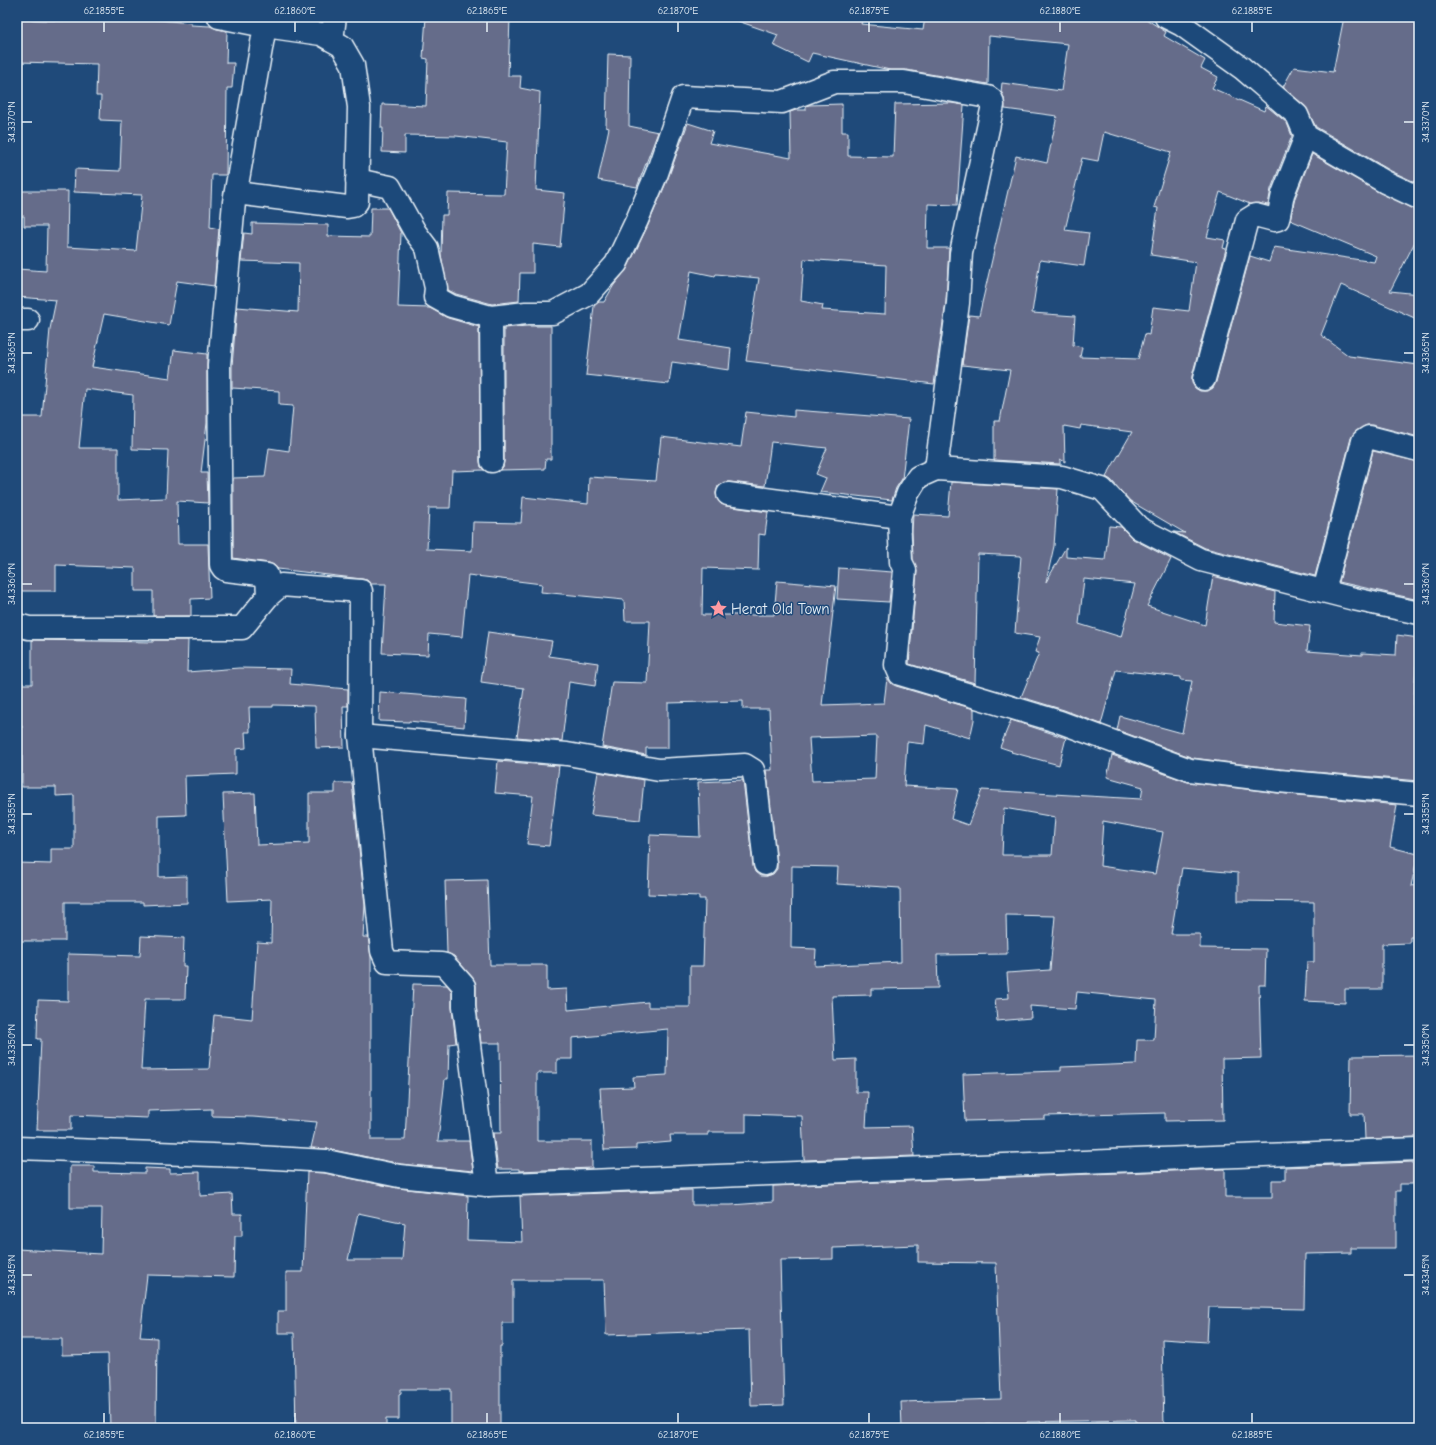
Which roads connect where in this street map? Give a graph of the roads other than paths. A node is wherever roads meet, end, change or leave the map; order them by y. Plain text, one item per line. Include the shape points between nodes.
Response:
1 (219, 17) edge
2 (335, 17) edge
3 (1166, 17) edge
4 (265, 26) junction
5 (332, 40) junction
6 (1306, 136) junction
7 (357, 180) junction
8 (236, 193) junction
9 (1419, 198) edge
10 (491, 317) junction
11 (1204, 379) dead end
12 (1419, 450) edge
13 (492, 461) dead end
14 (936, 469) junction
15 (728, 494) dead end
16 (899, 517) junction
17 (1324, 590) junction
18 (268, 596) junction
19 (1419, 613) edge
20 (17, 625) edge
21 (360, 736) junction
22 (1419, 794) edge
23 (765, 864) dead end
24 (17, 1148) edge
25 (1419, 1149) edge
26 (487, 1186) junction

1 - 4 street
2 - 5 street
3 - 6 street via 1182,25 1242,68 1297,115
4 - 5 street via 321,34
4 - 8 street
5 - 7 street via 342,46 353,65 359,107
6 - 9 street via 1385,182
6 - 11 street via 1283,194 1278,219 1255,215 1247,220
7 - 8 street via 357,202 347,207
7 - 10 street via 390,186 415,232 427,248 436,288 435,297 451,306
8 - 18 street via 219,365 221,565 226,570 267,575
10 - 13 street
10 - 14 street via 553,313 589,294 611,270 637,220 657,173 683,97 782,102 834,82 904,82 988,97 993,105 961,253 958,303
12 - 17 street via 1369,437 1363,441
14 - 16 street via 918,477 908,493
14 - 17 street via 1062,477 1102,489 1139,528 1201,560
15 - 16 street
16 - 22 street via 901,562 905,570 896,665 900,674 1060,722 1190,770
17 - 19 street
18 - 20 street via 242,628 29,628
18 - 21 street via 282,586 361,590
21 - 23 street via 567,754 660,770 745,765 753,770 756,783
21 - 26 street via 382,951 388,962 445,965 464,986 464,1006
24 - 26 street via 240,1156 326,1162 399,1176
25 - 26 street

